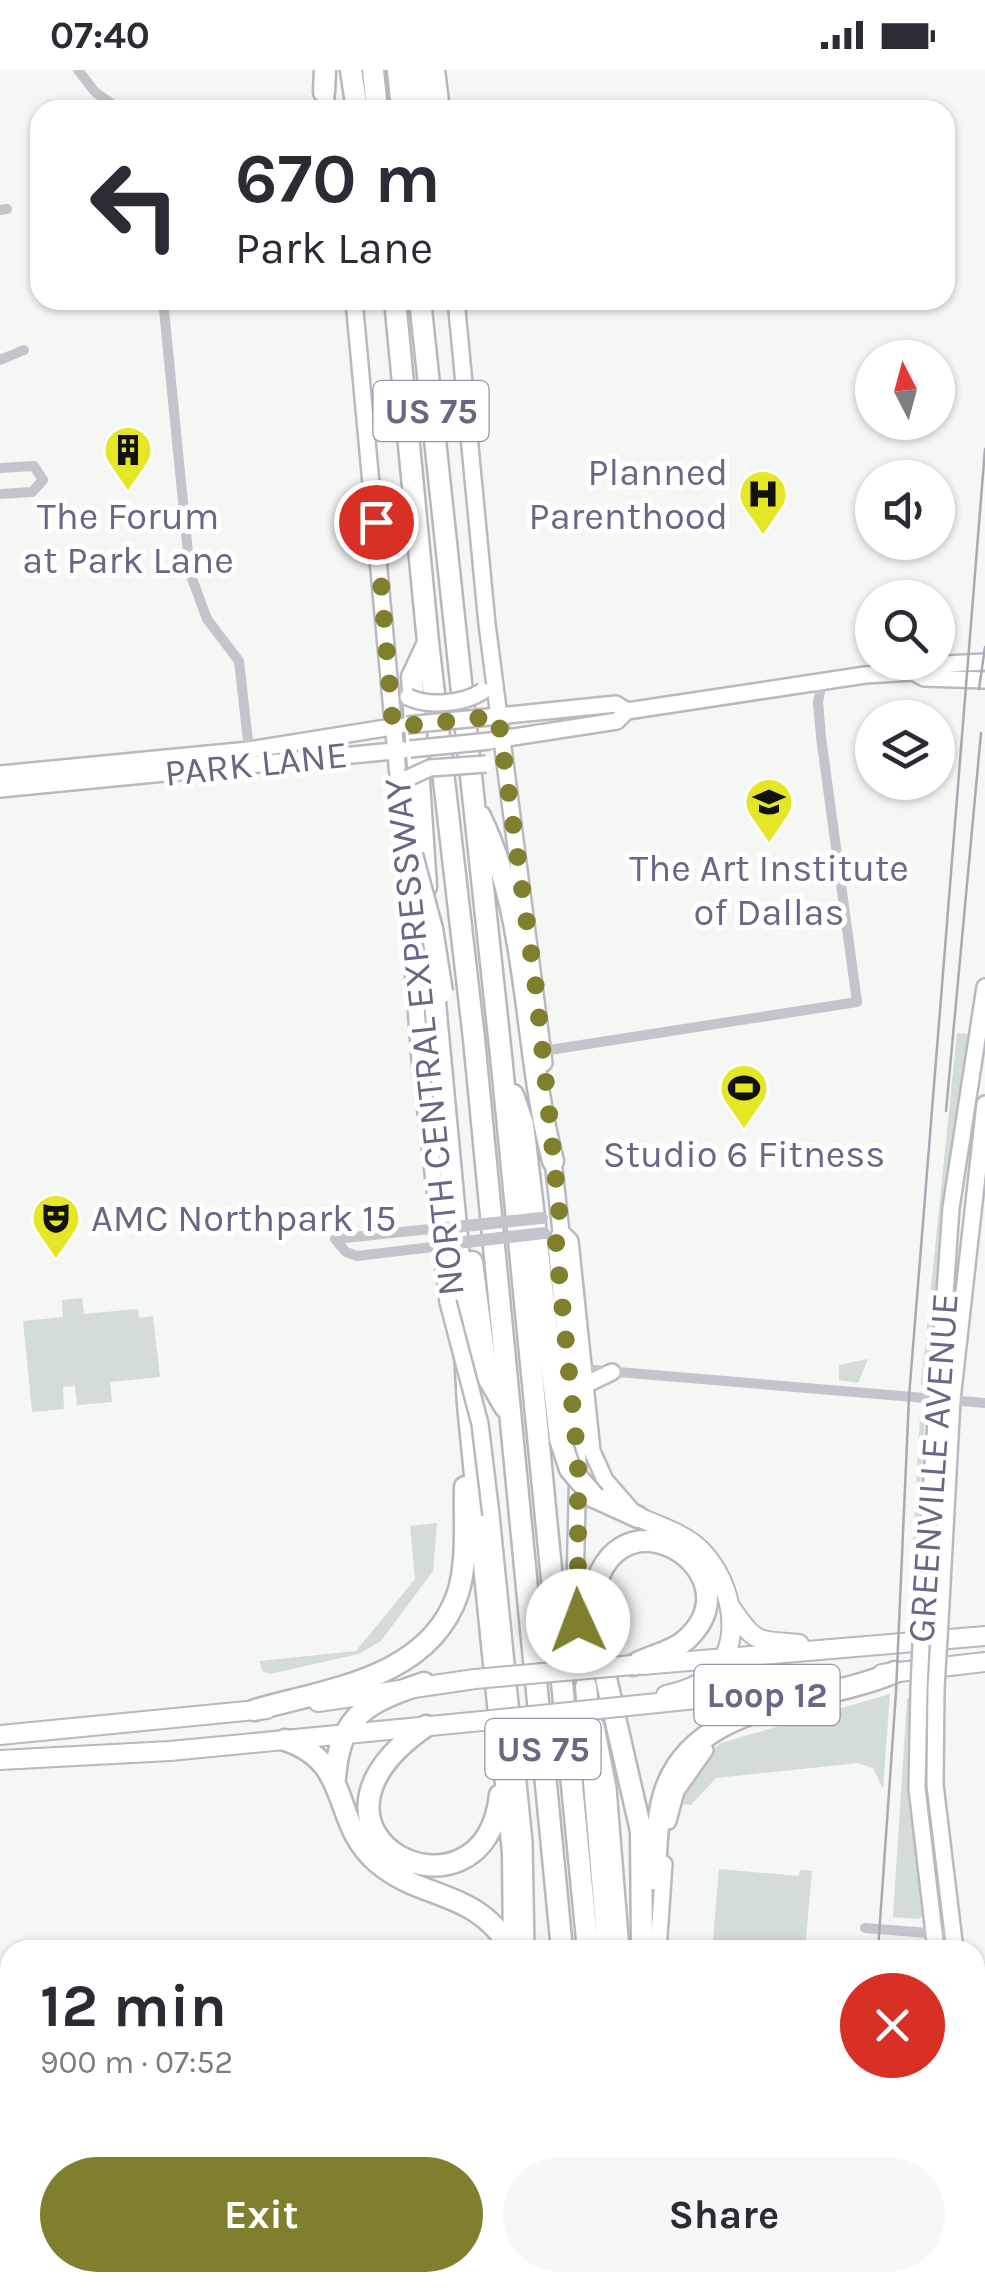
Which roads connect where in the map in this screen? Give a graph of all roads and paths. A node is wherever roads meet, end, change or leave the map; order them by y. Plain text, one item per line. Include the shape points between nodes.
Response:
1 (78, 70) edge
2 (323, 70) edge
3 (351, 70) edge
4 (373, 70) edge
5 (398, 70) edge
6 (418, 70) edge
7 (434, 70) edge
8 (444, 70) edge
9 (107, 100) edge
10 (326, 100) edge
11 (355, 100) edge
12 (376, 100) edge
13 (401, 100) edge
14 (419, 100) edge
15 (440, 100) edge
16 (442, 100) edge
17 (164, 310) edge
18 (355, 310) edge
19 (396, 310) edge
20 (421, 310) edge
21 (457, 310) edge
22 (24, 350) dead end
23 (0, 360) edge
24 (0, 468) edge
25 (0, 494) edge
26 (428, 642) junction
27 (985, 662) edge
28 (955, 664) edge
29 (494, 676) junction
30 (855, 678) edge
31 (955, 679) edge
32 (985, 680) edge
33 (390, 681) junction
34 (822, 681) junction
35 (627, 711) junction
36 (494, 716) junction
37 (400, 726) junction
38 (496, 740) junction
39 (249, 750) junction
40 (402, 750) junction
41 (201, 771) junction
42 (0, 774) edge
43 (63, 776) junction
44 (507, 778) junction
45 (0, 790) edge
46 (403, 791) junction
47 (472, 800) junction
48 (985, 987) edge
49 (543, 1051) junction
50 (502, 1065) junction
51 (985, 1104) edge
52 (963, 1118) junction
53 (982, 1122) junction
54 (552, 1162) junction
55 (951, 1208) junction
56 (542, 1218) dead end
57 (442, 1228) junction
58 (552, 1233) junction
59 (444, 1245) junction
60 (965, 1271) junction
61 (612, 1372) joint
62 (582, 1378) junction
63 (944, 1400) junction
64 (985, 1403) edge
65 (468, 1405) junction
66 (510, 1416) junction
67 (638, 1517) junction
68 (728, 1605) junction
69 (985, 1636) edge
70 (839, 1649) junction
71 (723, 1660) junction
72 (985, 1662) edge
73 (633, 1666) junction
74 (895, 1672) junction
75 (424, 1684) junction
76 (586, 1686) junction
77 (860, 1688) junction
78 (638, 1706) junction
79 (255, 1710) junction
80 (426, 1726) junction
81 (346, 1734) junction
82 (0, 1735) edge
83 (500, 1738) junction
84 (285, 1740) junction
85 (0, 1760) edge
86 (335, 1778) junction
87 (866, 1928) dead end
88 (505, 1940) edge
89 (513, 1940) edge
90 (526, 1940) edge
91 (561, 1940) edge
92 (587, 1940) edge
93 (607, 1940) edge
94 (621, 1940) edge
95 (642, 1940) edge
96 (644, 1940) edge
97 (659, 1940) edge
98 (926, 1940) edge
99 (936, 1940) edge
100 (954, 1940) edge

1 - 9 street
2 - 10 highway
3 - 11 highway
4 - 12 highway
5 - 13 highway
6 - 14 highway
7 - 15 highway
8 - 16 main road
17 - 39 street via 190,573 207,619 239,661
18 - 33 main road, NORTH CENTRAL EXPRESSWAY
19 - 26 highway, NORTH CENTRAL EXPRESSWAY / US 75
20 - 47 highway, NORTH CENTRAL EXPRESSWAY / US 75
21 - 29 main road
22 - 23 street
24 - 25 street via 34,466 43,480 32,492
26 - 65 highway via 412,676
26 - 66 highway, NORTH CENTRAL EXPRESSWAY / US 75
27 - 28 main road, PARK LANE
29 - 33 main road, bridge via 468,699 427,704
29 - 36 main road
30 - 34 main road, PARK LANE
31 - 32 main road, PARK LANE
33 - 37 main road, NORTH CENTRAL EXPRESSWAY
34 - 35 main road, PARK LANE
34 - 49 street via 821,738 857,1002
35 - 36 main road, PARK LANE via 616,704
35 - 38 main road, PARK LANE via 617,721
36 - 37 main road, PARK LANE, bridge
36 - 38 main road
37 - 39 main road, PARK LANE
37 - 40 main road, NORTH CENTRAL EXPRESSWAY
38 - 40 main road, PARK LANE, bridge
38 - 44 main road
39 - 41 main road via 239,760
39 - 43 main road, PARK LANE
40 - 41 main road, PARK LANE
40 - 46 main road, NORTH CENTRAL EXPRESSWAY
41 - 43 main road, PARK LANE
42 - 43 main road, PARK LANE
43 - 45 main road, PARK LANE
44 - 46 main road, bridge via 486,764 430,768
44 - 49 main road
46 - 57 main road, NORTH CENTRAL EXPRESSWAY via 418,1041
46 - 66 highway, bridge via 442,992 488,1376
47 - 50 highway, NORTH CENTRAL EXPRESSWAY / US 75
47 - 54 highway via 501,859
48 - 52 main road, GREENVILLE AVENUE
49 - 54 main road
50 - 67 highway, bridge via 523,1124 564,1454 594,1497
50 - 92 highway, NORTH CENTRAL EXPRESSWAY / US 75
51 - 53 main road, GREENVILLE AVENUE
52 - 53 main road
52 - 55 main road, GREENVILLE AVENUE
53 - 60 main road, GREENVILLE AVENUE
54 - 58 main road
55 - 60 main road via 958,1213 956,1254
55 - 63 main road, GREENVILLE AVENUE
56 - 57 street, bridge
57 - 59 main road, NORTH CENTRAL EXPRESSWAY
57 - 59 street via 335,1239 357,1256
58 - 59 street, bridge
58 - 62 main road via 570,1242
58 - 76 main road via 578,1460 575,1588
59 - 90 main road, NORTH CENTRAL EXPRESSWAY, bridge via 448,1302 478,1411 524,1842
60 - 63 main road, GREENVILLE AVENUE
61 - 62 main road
61 - 63 street
62 - 67 main road via 599,1467
63 - 64 street
63 - 99 main road, GREENVILLE AVENUE, bridge via 922,1622 917,1788
63 - 100 main road, GREENVILLE AVENUE, bridge via 935,1785
65 - 79 highway via 464,1558 444,1624 384,1672
65 - 83 highway
66 - 91 highway, NORTH CENTRAL EXPRESSWAY / US 75
67 - 68 main road via 694,1545 714,1566
68 - 70 main road via 760,1642
68 - 71 main road via 731,1630
69 - 70 main road, Loop 12
70 - 71 main road, Loop 12
71 - 73 main road, Loop 12
71 - 78 main road via 701,1682
72 - 74 main road, Loop 12
73 - 75 main road, Loop 12, bridge
73 - 95 highway via 682,1644 704,1606 701,1571 675,1546 656,1540 618,1550 601,1568 591,1612 636,1800 644,1866
74 - 77 highway
74 - 78 main road, Loop 12 via 786,1692
75 - 79 main road, Loop 12
75 - 81 highway via 371,1703
76 - 93 highway
76 - 94 main road via 608,1788
77 - 96 highway via 742,1716 692,1748 666,1790
77 - 97 main road via 728,1731 689,1767 669,1812
78 - 80 main road, Loop 12, bridge
79 - 82 main road, Loop 12
80 - 81 main road, Loop 12
80 - 83 highway via 393,1749 368,1797 382,1842 419,1865 455,1863 492,1829 501,1788
81 - 84 main road, Loop 12
81 - 86 highway
83 - 89 highway via 513,1853
84 - 85 main road, Loop 12
84 - 86 highway via 318,1753
86 - 88 highway via 355,1835 379,1865 468,1905
87 - 98 street

